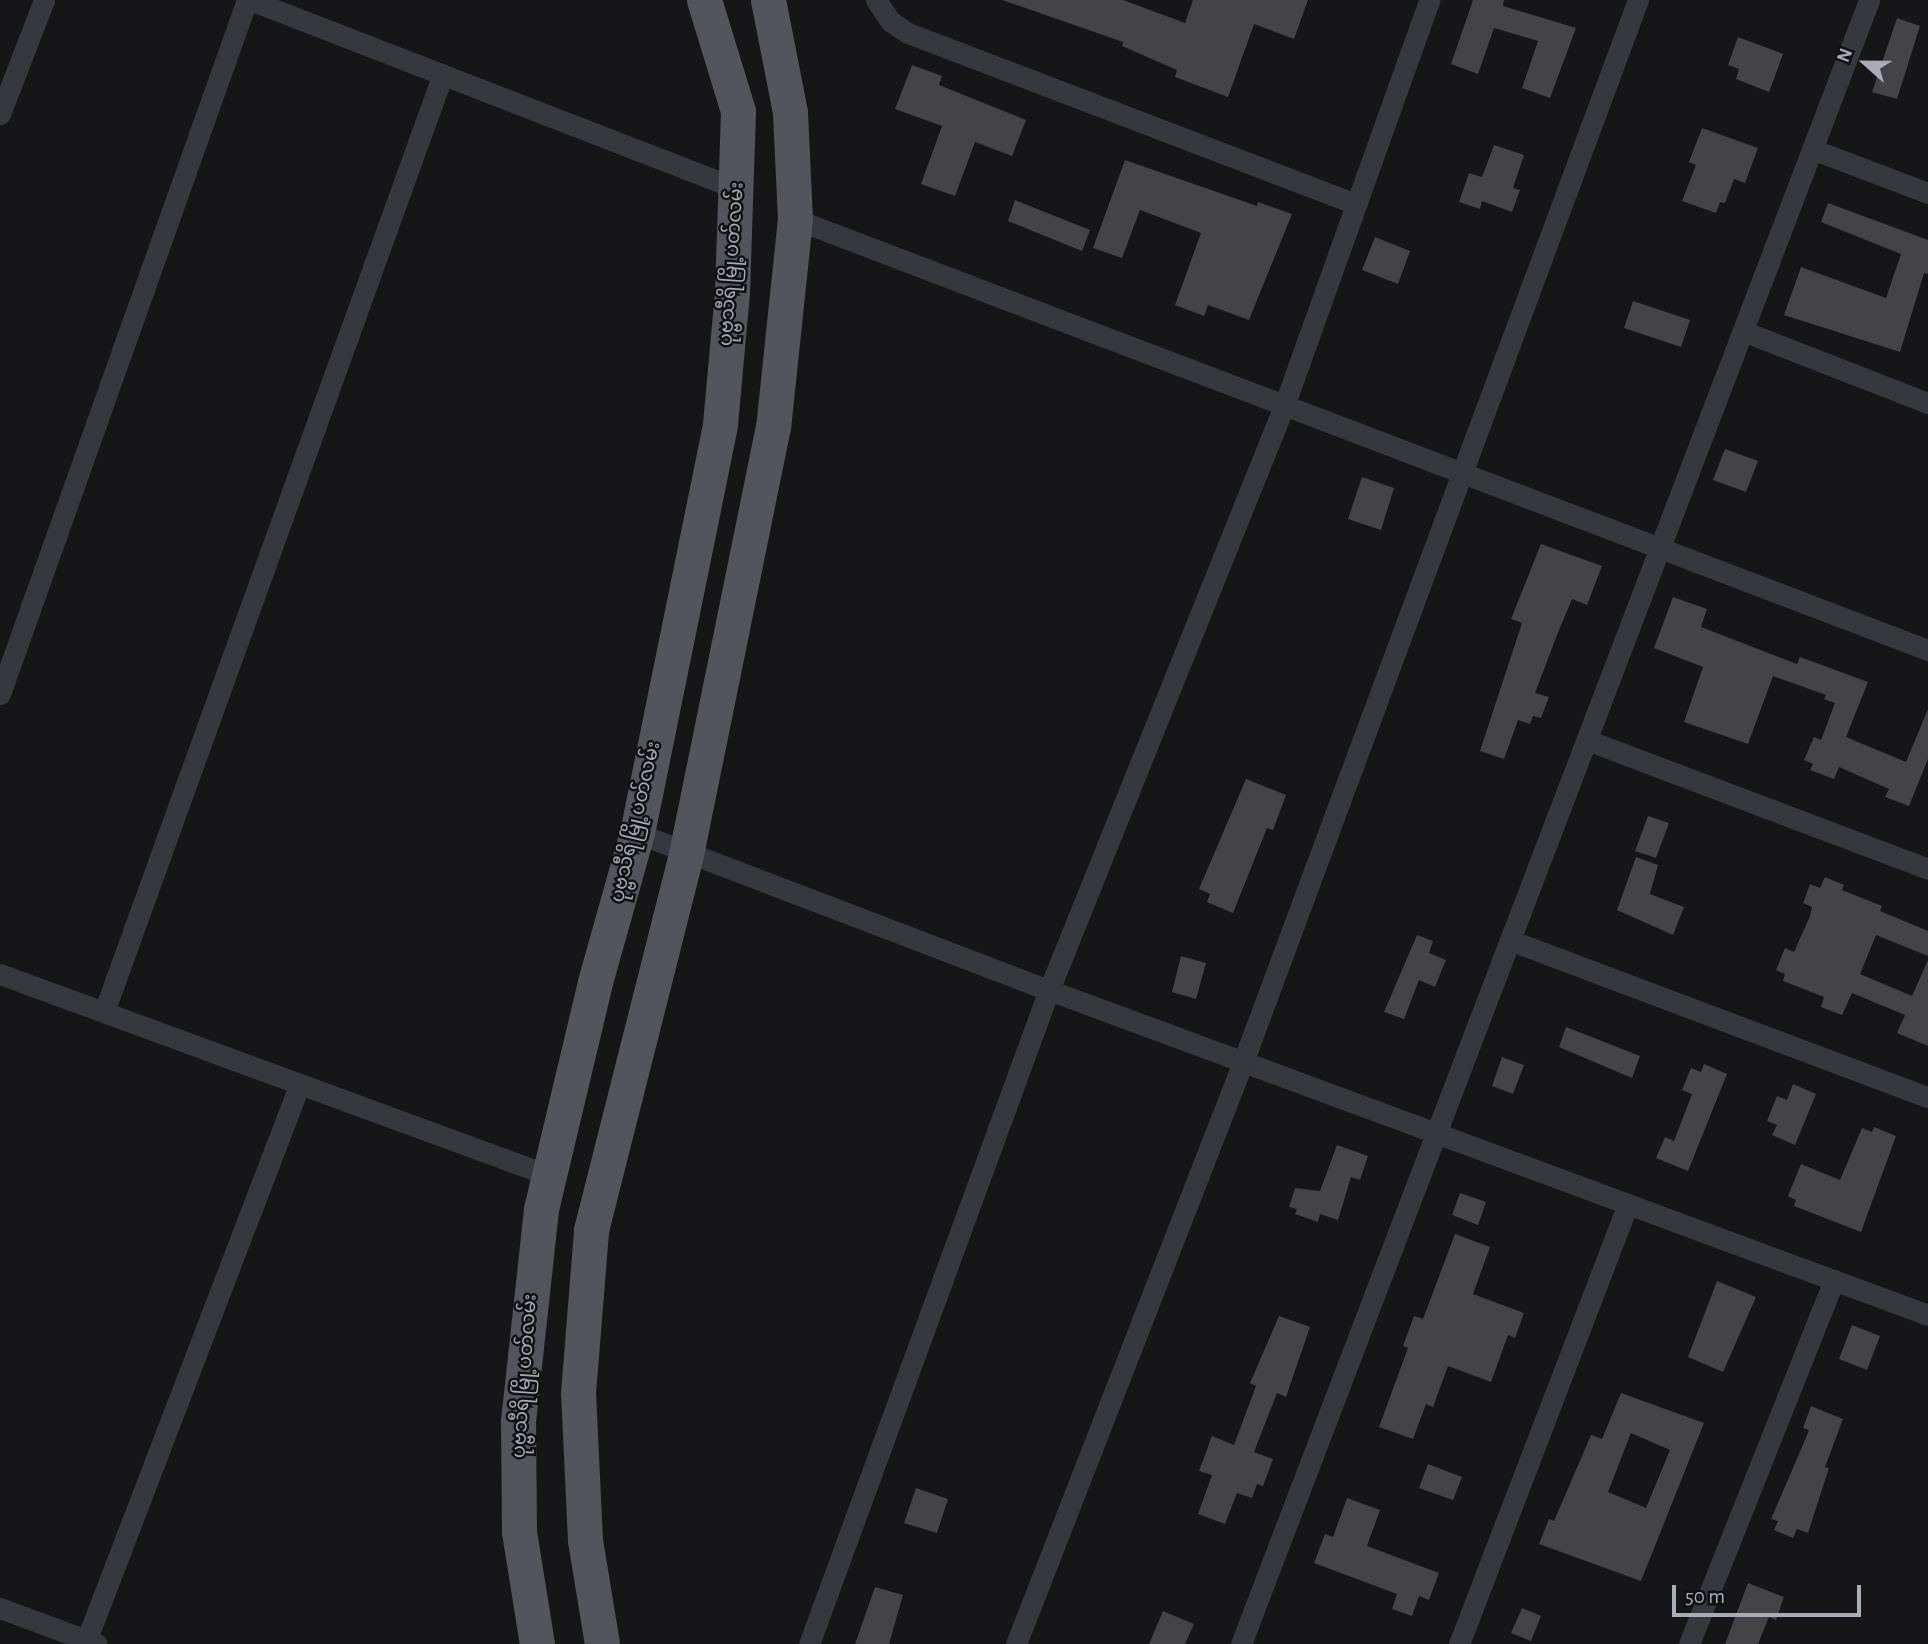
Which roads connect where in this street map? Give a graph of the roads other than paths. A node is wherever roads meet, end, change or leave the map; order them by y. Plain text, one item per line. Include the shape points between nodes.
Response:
1 (44, 0) edge
2 (249, 0) edge
3 (704, 0) edge
4 (768, 0) edge
5 (876, 0) edge
6 (1638, 0) edge
7 (1868, 0) edge
8 (1424, 1) edge
9 (443, 74) junction
10 (0, 114) edge
11 (1812, 149) junction
12 (738, 189) junction
13 (1928, 193) edge
14 (1356, 204) junction
15 (795, 219) junction
16 (1743, 331) junction
17 (1928, 403) edge
18 (1284, 406) junction
19 (1462, 474) junction
20 (1660, 548) junction
21 (1928, 650) edge
22 (0, 694) edge
23 (1587, 740) junction
24 (637, 832) junction
25 (686, 855) junction
26 (1928, 869) edge
27 (1512, 941) junction
28 (0, 974) edge
29 (1049, 990) junction
30 (104, 1013) junction
31 (1243, 1062) junction
32 (299, 1086) junction
33 (1928, 1097) edge
34 (1438, 1134) junction
35 (548, 1175) junction
36 (1628, 1204) junction
37 (1834, 1280) junction
38 (1928, 1315) edge
39 (0, 1608) edge
40 (90, 1643) edge
41 (537, 1644) edge
42 (602, 1644) edge
43 (809, 1644) edge
44 (1016, 1644) edge
45 (1241, 1644) edge
46 (1459, 1644) edge
47 (1689, 1644) edge

1 - 10 street
2 - 9 street
2 - 22 street
3 - 12 main road, ပုဗ္ဗသီရိ မြို့ပတ်လမ်း via 737,111
4 - 15 main road via 790,112
5 - 14 street via 890,21 908,33
6 - 19 street
7 - 11 street
8 - 14 street
9 - 12 street
9 - 30 street
11 - 13 street
11 - 16 street
12 - 24 main road, ပုဗ္ဗသီရိ မြို့ပတ်လမ်း via 720,424
14 - 18 street
15 - 18 street
15 - 25 main road via 773,428
16 - 17 street
16 - 20 street
18 - 19 street
18 - 29 street
19 - 20 street
19 - 31 street
20 - 21 street
20 - 23 street
23 - 26 street
23 - 27 street
24 - 25 street
24 - 35 main road, ပုဗ္ဗသီရိ မြို့ပတ်လမ်း
25 - 29 street
25 - 42 main road via 592,1230 578,1393 585,1540
27 - 33 street
27 - 34 street
28 - 30 street
29 - 31 street
29 - 43 street
30 - 32 street
31 - 34 street
31 - 44 street
32 - 35 street
32 - 40 street
34 - 36 street
34 - 45 street
35 - 41 main road, ပုဗ္ဗသီရိ မြို့ပတ်လမ်း via 518,1421 519,1532
36 - 37 street
36 - 46 street
37 - 38 street
37 - 47 street
39 - 40 street

